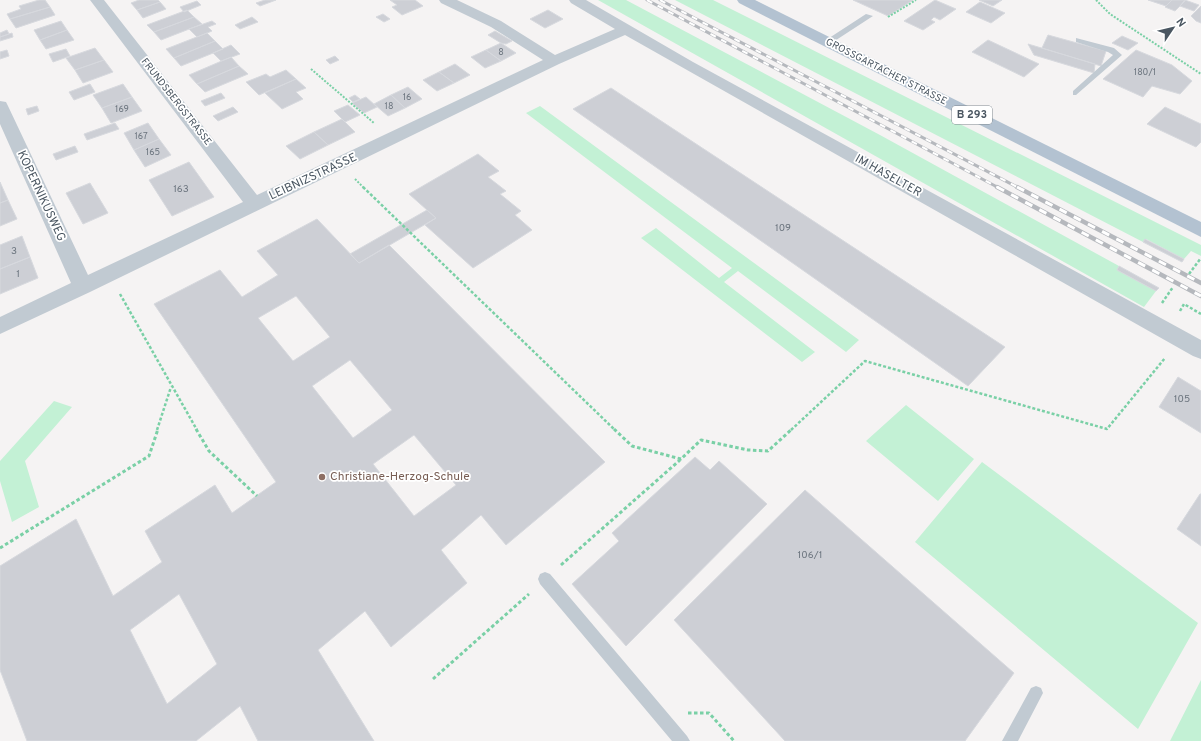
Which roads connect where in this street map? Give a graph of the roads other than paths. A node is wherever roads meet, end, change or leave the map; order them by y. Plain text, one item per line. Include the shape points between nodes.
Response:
1 (97, 0) edge
2 (446, 0) edge
3 (576, 0) edge
4 (744, 0) edge
5 (869, 16) road end
6 (626, 30) junction
7 (1079, 40) dead end
8 (827, 42) junction
9 (554, 61) junction
10 (1076, 93) dead end
11 (0, 106) edge
12 (255, 205) junction
13 (1201, 230) edge
14 (83, 287) junction
15 (0, 326) edge
16 (1201, 350) edge
17 (545, 579) road end
18 (1036, 693) dead end
19 (682, 741) edge
20 (1010, 741) edge

1 - 12 street, FRUNDSBERGSTRASSE
2 - 9 street via 496,24
3 - 6 street, IM HASELTER
4 - 8 main road, GROSSGARTACHER STRASSE / B 293
5 - 8 lane
6 - 9 street, LEIBNIZSTRASSE
6 - 16 street, IM HASELTER
7 - 10 lane via 1111,50 1118,55
8 - 13 main road, GROSSGARTACHER STRASSE / B 293
9 - 12 street, LEIBNIZSTRASSE
11 - 14 street, KOPERNIKUSWEG
12 - 14 street, LEIBNIZSTRASSE
14 - 15 street, LEIBNIZSTRASSE
17 - 19 lane
18 - 20 lane

